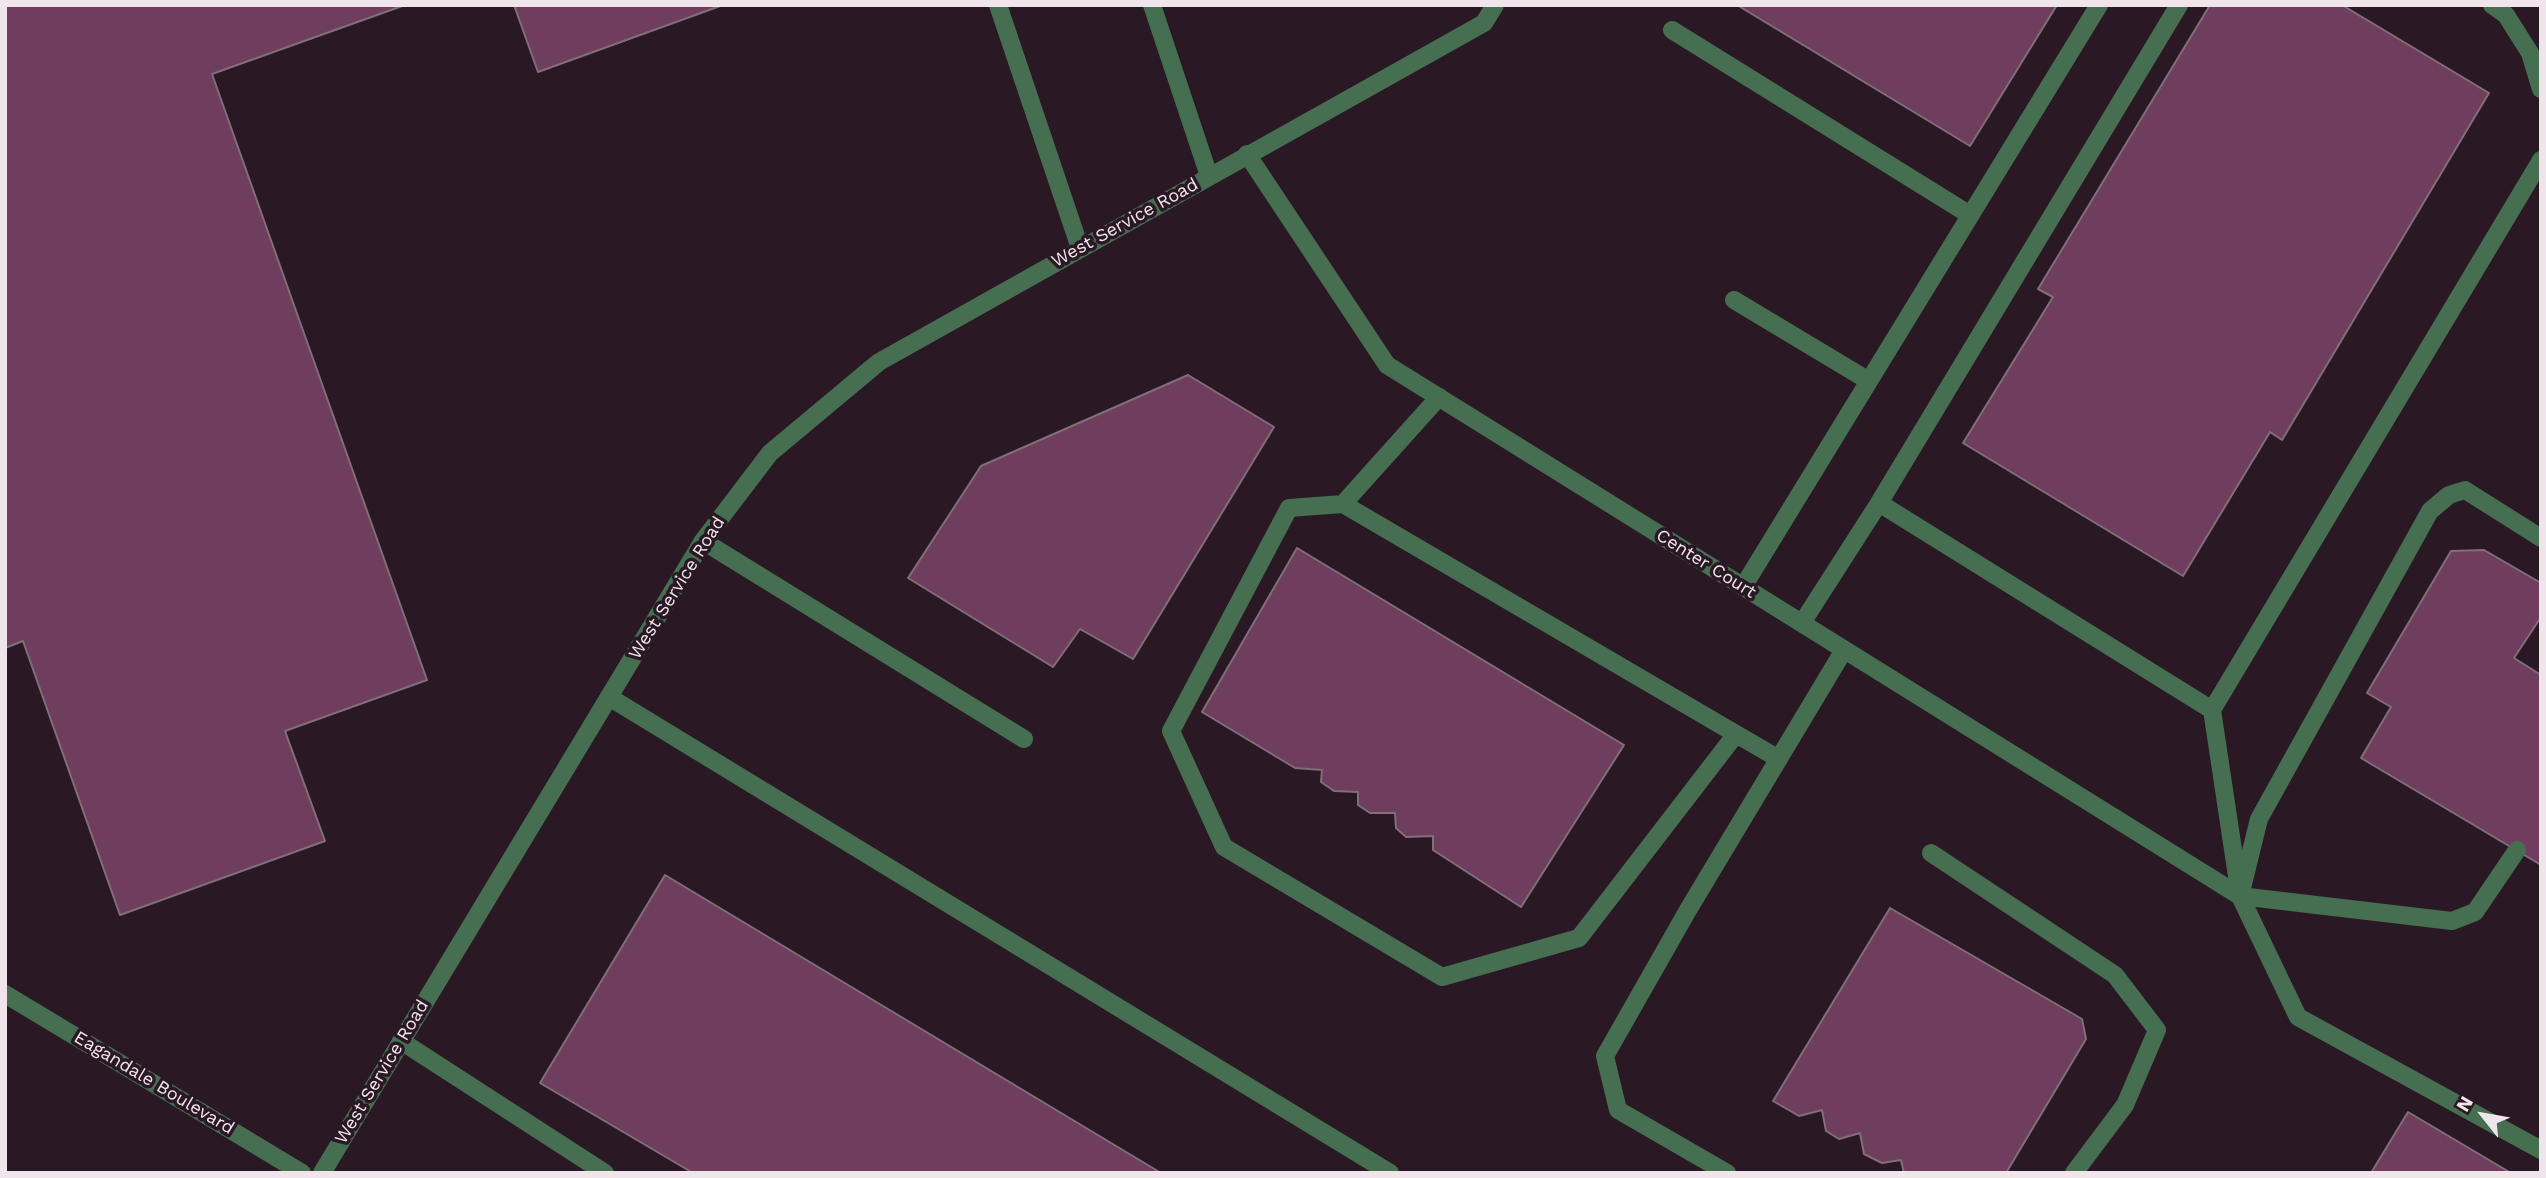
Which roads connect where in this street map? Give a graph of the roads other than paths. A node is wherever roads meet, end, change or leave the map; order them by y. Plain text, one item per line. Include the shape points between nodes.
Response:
1 (998, 5) edge
2 (1152, 5) edge
3 (1495, 5) edge
4 (2099, 5) edge
5 (2179, 5) edge
6 (2492, 5) edge
7 (1672, 30) dead end
8 (2541, 89) edge
9 (1247, 154) junction
10 (2541, 160) edge
11 (1209, 176) junction
12 (1970, 215) junction
13 (1080, 248) junction
14 (1734, 300) dead end
15 (1869, 381) junction
16 (1439, 397) junction
17 (1880, 503) junction
18 (1343, 504) junction
19 (2541, 538) edge
20 (703, 541) junction
21 (1743, 587) junction
22 (1802, 623) junction
23 (1844, 650) junction
24 (608, 697) junction
25 (2212, 710) junction
26 (1736, 734) junction
27 (1024, 739) dead end
28 (1779, 759) junction
29 (2517, 850) dead end
30 (1931, 853) dead end
31 (2240, 896) junction
32 (5, 994) edge
33 (401, 1041) junction
34 (2541, 1150) edge
35 (302, 1173) edge
36 (322, 1173) edge
37 (605, 1173) edge
38 (1390, 1173) edge
39 (1727, 1173) edge
40 (2074, 1173) edge

1 - 13 street
2 - 11 street
3 - 9 street, West Service Road via 1484,23
4 - 12 street
5 - 17 street
6 - 8 street via 2506,15 2530,53
7 - 12 street
9 - 11 street, West Service Road
9 - 16 street, Center Court via 1387,365
10 - 25 street
11 - 13 street, West Service Road
12 - 15 street
13 - 20 street, West Service Road via 878,362 770,453
14 - 15 street
15 - 21 street
16 - 18 street
16 - 21 street, Center Court
17 - 22 street
17 - 25 street
18 - 26 street
18 - 26 street via 1289,508 1171,731 1224,847 1443,976 1579,939
19 - 31 street via 2465,491 2449,495 2430,511 2259,819
20 - 24 street, West Service Road
20 - 27 street
21 - 22 street, Center Court
22 - 23 street, Center Court
23 - 28 street
23 - 31 street, Center Court
24 - 33 street, West Service Road
24 - 38 street
25 - 31 street
26 - 28 street
28 - 39 street via 1605,1056 1618,1110
29 - 31 street via 2475,912 2452,922
30 - 40 street via 2115,975 2157,1030 2125,1105
31 - 34 street via 2298,1017
32 - 35 street, Eagandale Boulevard
33 - 36 street, West Service Road
33 - 37 street

